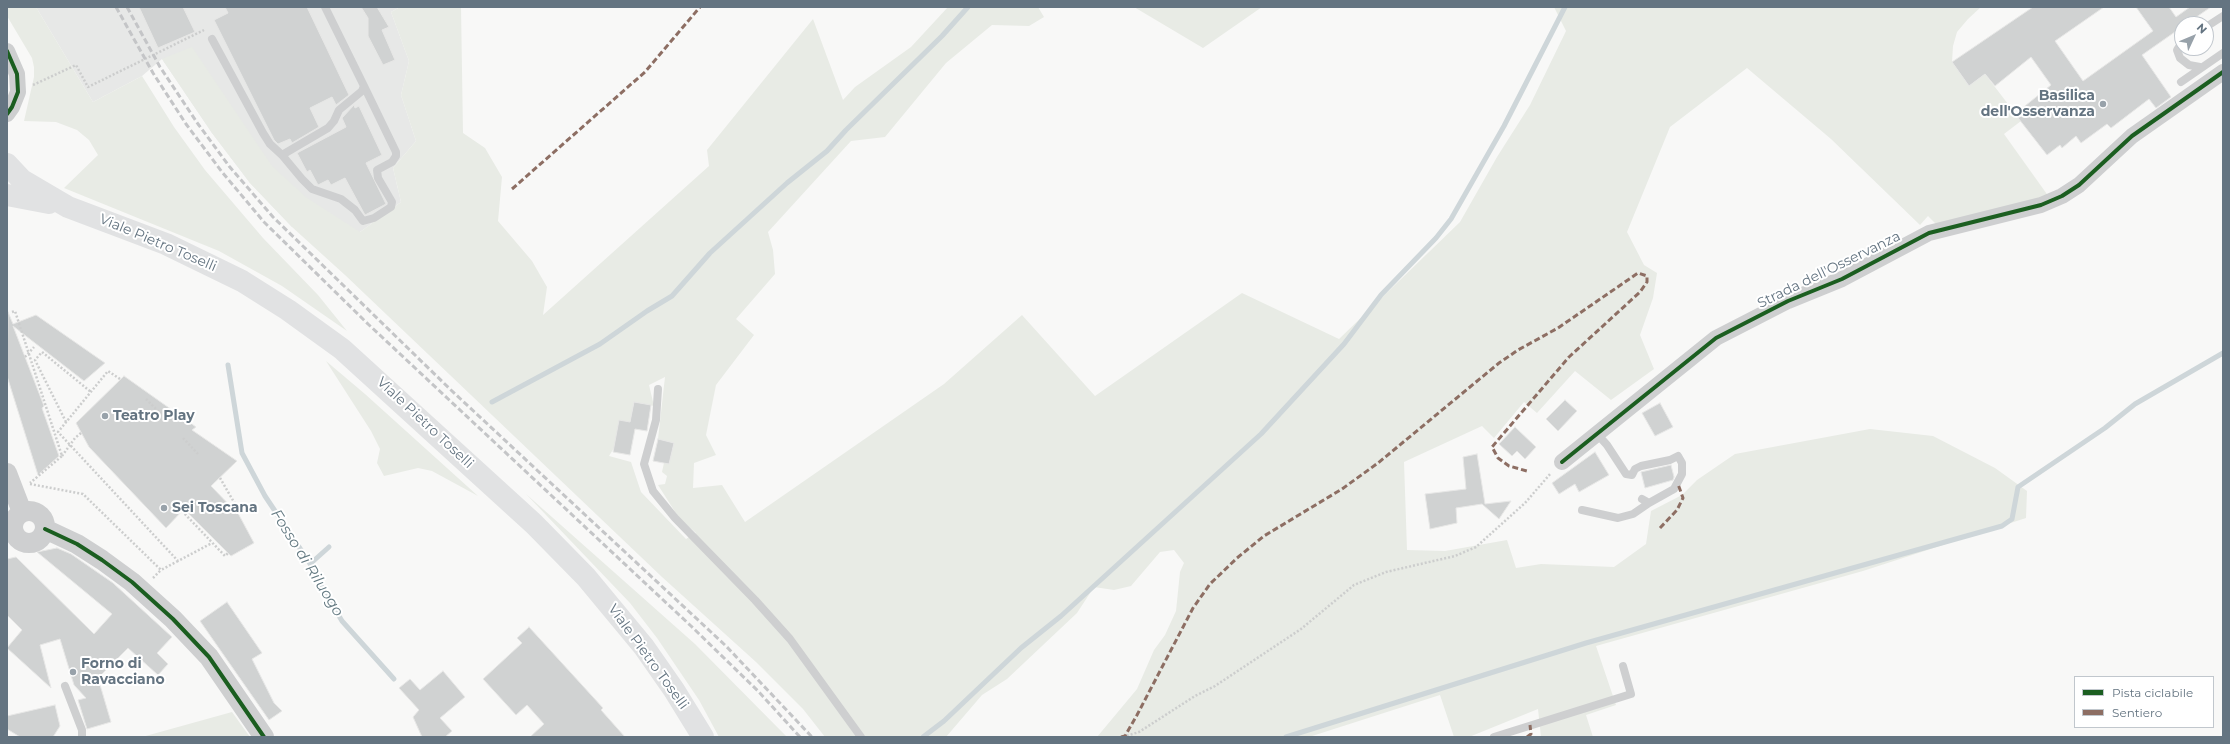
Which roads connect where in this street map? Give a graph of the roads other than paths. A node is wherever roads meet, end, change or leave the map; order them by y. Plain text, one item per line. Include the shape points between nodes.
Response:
1 (325, 7) edge
2 (2223, 16) edge
3 (2214, 21) edge
4 (212, 39) dead end
5 (7, 51) edge
6 (2223, 53) edge
7 (2179, 56) edge
8 (2200, 67) junction
9 (2223, 72) edge
10 (2181, 82) dead end
11 (364, 86) junction
12 (7, 114) edge
13 (282, 155) junction
14 (7, 164) edge
15 (7, 195) edge
16 (68, 207) junction
17 (658, 389) dead end
18 (1598, 435) junction
19 (1562, 462) road end
20 (7, 473) edge
21 (1582, 510) dead end
22 (22, 512) junction
23 (45, 529) junction
24 (12, 543) edge
25 (1623, 666) dead end
26 (65, 686) dead end
27 (82, 737) edge
28 (264, 737) edge
29 (703, 737) edge
30 (861, 737) edge
31 (1494, 737) edge

1 - 11 lane
2 - 3 lane
4 - 13 lane via 263,134
5 - 12 street via 17,74 18,92
6 - 8 lane
7 - 8 lane via 2189,64
8 - 10 lane
9 - 18 street, Strada dell'Osservanza via 2132,136 2079,185 2062,196 2041,205 1929,233 1842,279 1763,313 1716,338
11 - 13 lane via 362,91 339,110 328,128
11 - 13 lane via 396,152 392,162 377,170 378,178 392,202 391,207 374,218 363,221 355,210 341,199 312,189
14 - 16 main road, Viale Pietro Toselli via 22,180
15 - 16 main road, Viale Pietro Toselli
16 - 29 main road, Viale Pietro Toselli via 166,244 217,268 288,310 348,354 534,524 581,572 644,647
17 - 30 lane via 656,420 644,464 653,491 675,518 790,639
18 - 19 street, Strada dell'Osservanza
18 - 21 lane via 1626,474 1632,475 1641,466 1678,456 1682,463 1682,474 1674,489 1646,501 1633,514 1618,518
20 - 22 street
22 - 23 street via 37,512 44,520
22 - 24 street via 13,524
23 - 24 street via 44,535 36,542
23 - 28 street via 77,544 102,560 174,619 209,657
25 - 31 lane via 1631,694
26 - 27 lane via 82,730

